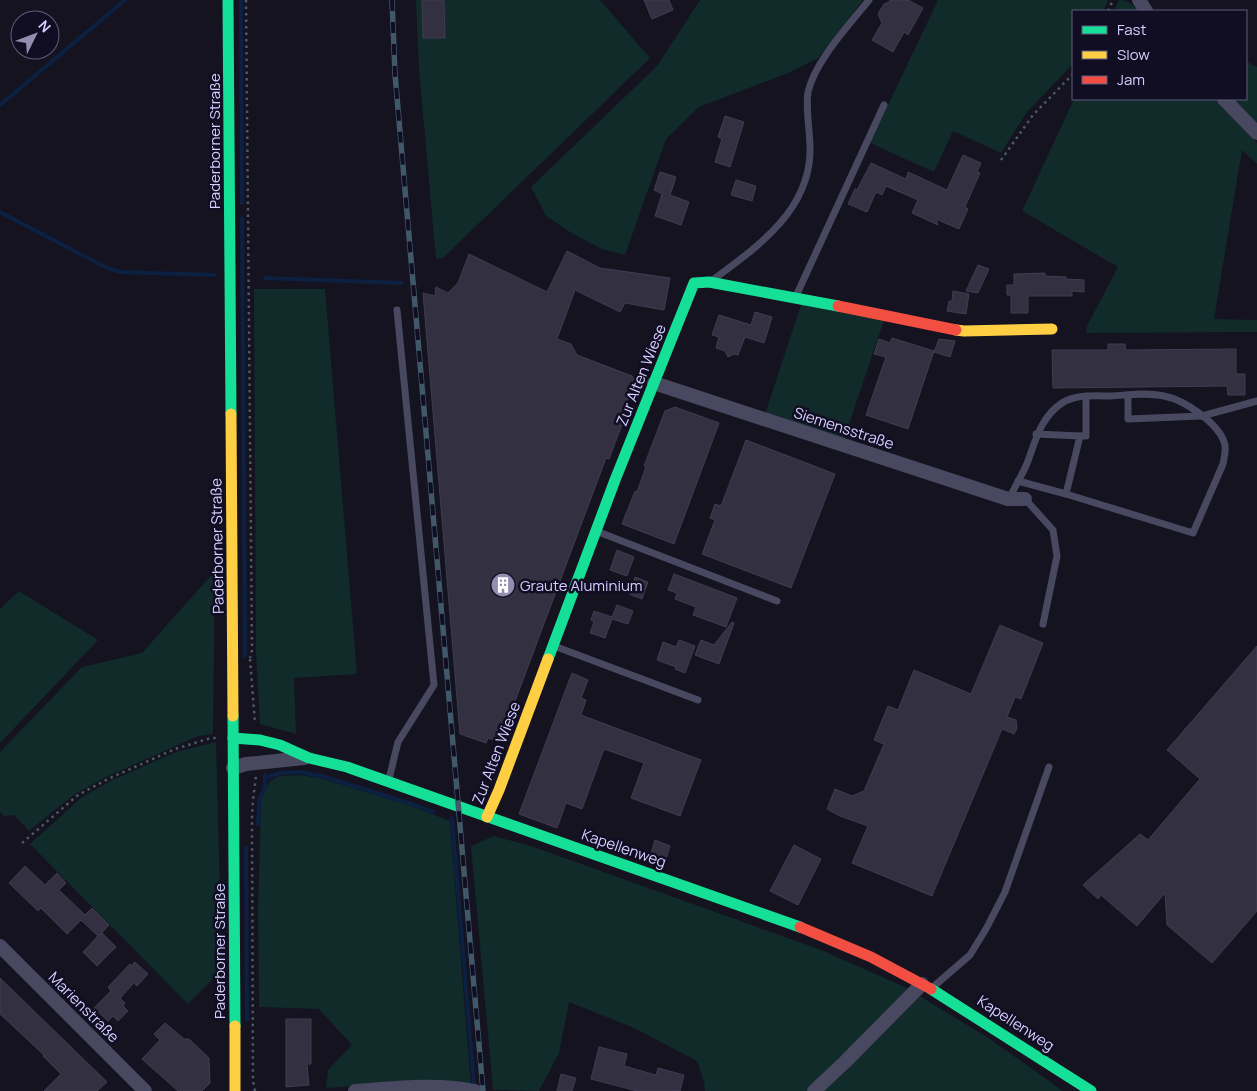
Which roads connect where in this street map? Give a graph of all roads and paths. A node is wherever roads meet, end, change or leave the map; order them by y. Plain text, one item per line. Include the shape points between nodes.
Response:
1 (228, 0) edge
2 (246, 0) edge
3 (869, 0) edge
4 (1072, 75) edge
5 (1225, 100) edge
6 (884, 105) dead end
7 (1257, 133) edge
8 (1001, 160) dead end
9 (709, 282) junction
10 (796, 297) junction
11 (398, 310) dead end
12 (1052, 329) dead end
13 (654, 383) junction
14 (1128, 395) junction
15 (1086, 396) junction
16 (1257, 401) edge
17 (1202, 416) junction
18 (1036, 434) junction
19 (1080, 436) junction
20 (1018, 481) junction
21 (1066, 494) junction
22 (1008, 499) junction
23 (1025, 499) joint
24 (596, 531) junction
25 (777, 601) dead end
26 (1043, 624) dead end
27 (553, 646) junction
28 (250, 658) dead end
29 (698, 700) dead end
30 (234, 738) junction
31 (309, 758) junction
32 (1049, 767) dead end
33 (233, 768) junction
34 (388, 782) junction
35 (487, 817) junction
36 (252, 842) dead end
37 (22, 843) dead end
38 (0, 946) edge
39 (927, 986) junction
40 (145, 1091) edge
41 (235, 1091) edge
42 (255, 1091) edge
43 (356, 1091) edge
44 (475, 1091) edge
45 (814, 1091) edge
46 (1091, 1091) edge

1 - 30 street, Paderborner Straße
2 - 28 path
3 - 9 lane via 819,64 812,79 808,94 808,176 796,202 763,241
4 - 8 path via 1033,115
5 - 7 street
6 - 10 lane
9 - 10 street
9 - 13 street, Zur Alten Wiese via 694,283
10 - 12 street via 964,331
11 - 34 lane via 434,685 398,742
13 - 22 street, Siemensstraße
13 - 24 street, Zur Alten Wiese
14 - 15 lane
14 - 17 lane via 1165,396 1180,401
14 - 17 lane via 1128,419
15 - 18 lane via 1061,404
15 - 19 lane via 1086,436
16 - 17 lane
17 - 21 lane via 1221,436 1226,452 1193,533
18 - 19 lane
18 - 20 lane
19 - 21 lane
20 - 21 lane
20 - 22 lane
22 - 23 street, Siemensstraße
23 - 26 lane via 1052,530 1057,556
24 - 25 lane
24 - 27 street, Zur Alten Wiese
27 - 29 lane
27 - 35 street, Zur Alten Wiese
30 - 31 street, Kapellenweg via 280,745
30 - 33 street, Paderborner Straße
30 - 37 path via 211,738 175,749 108,779 78,795
31 - 33 street, Kapellenweg
31 - 34 street, Kapellenweg
32 - 39 lane via 1005,892 986,929 970,955
33 - 41 street, Paderborner Straße
34 - 35 street, Kapellenweg
35 - 39 street, Kapellenweg via 800,927 871,957
36 - 42 path
38 - 40 street, Marienstraße
39 - 45 street
39 - 46 street, Kapellenweg
43 - 44 street via 426,1086

